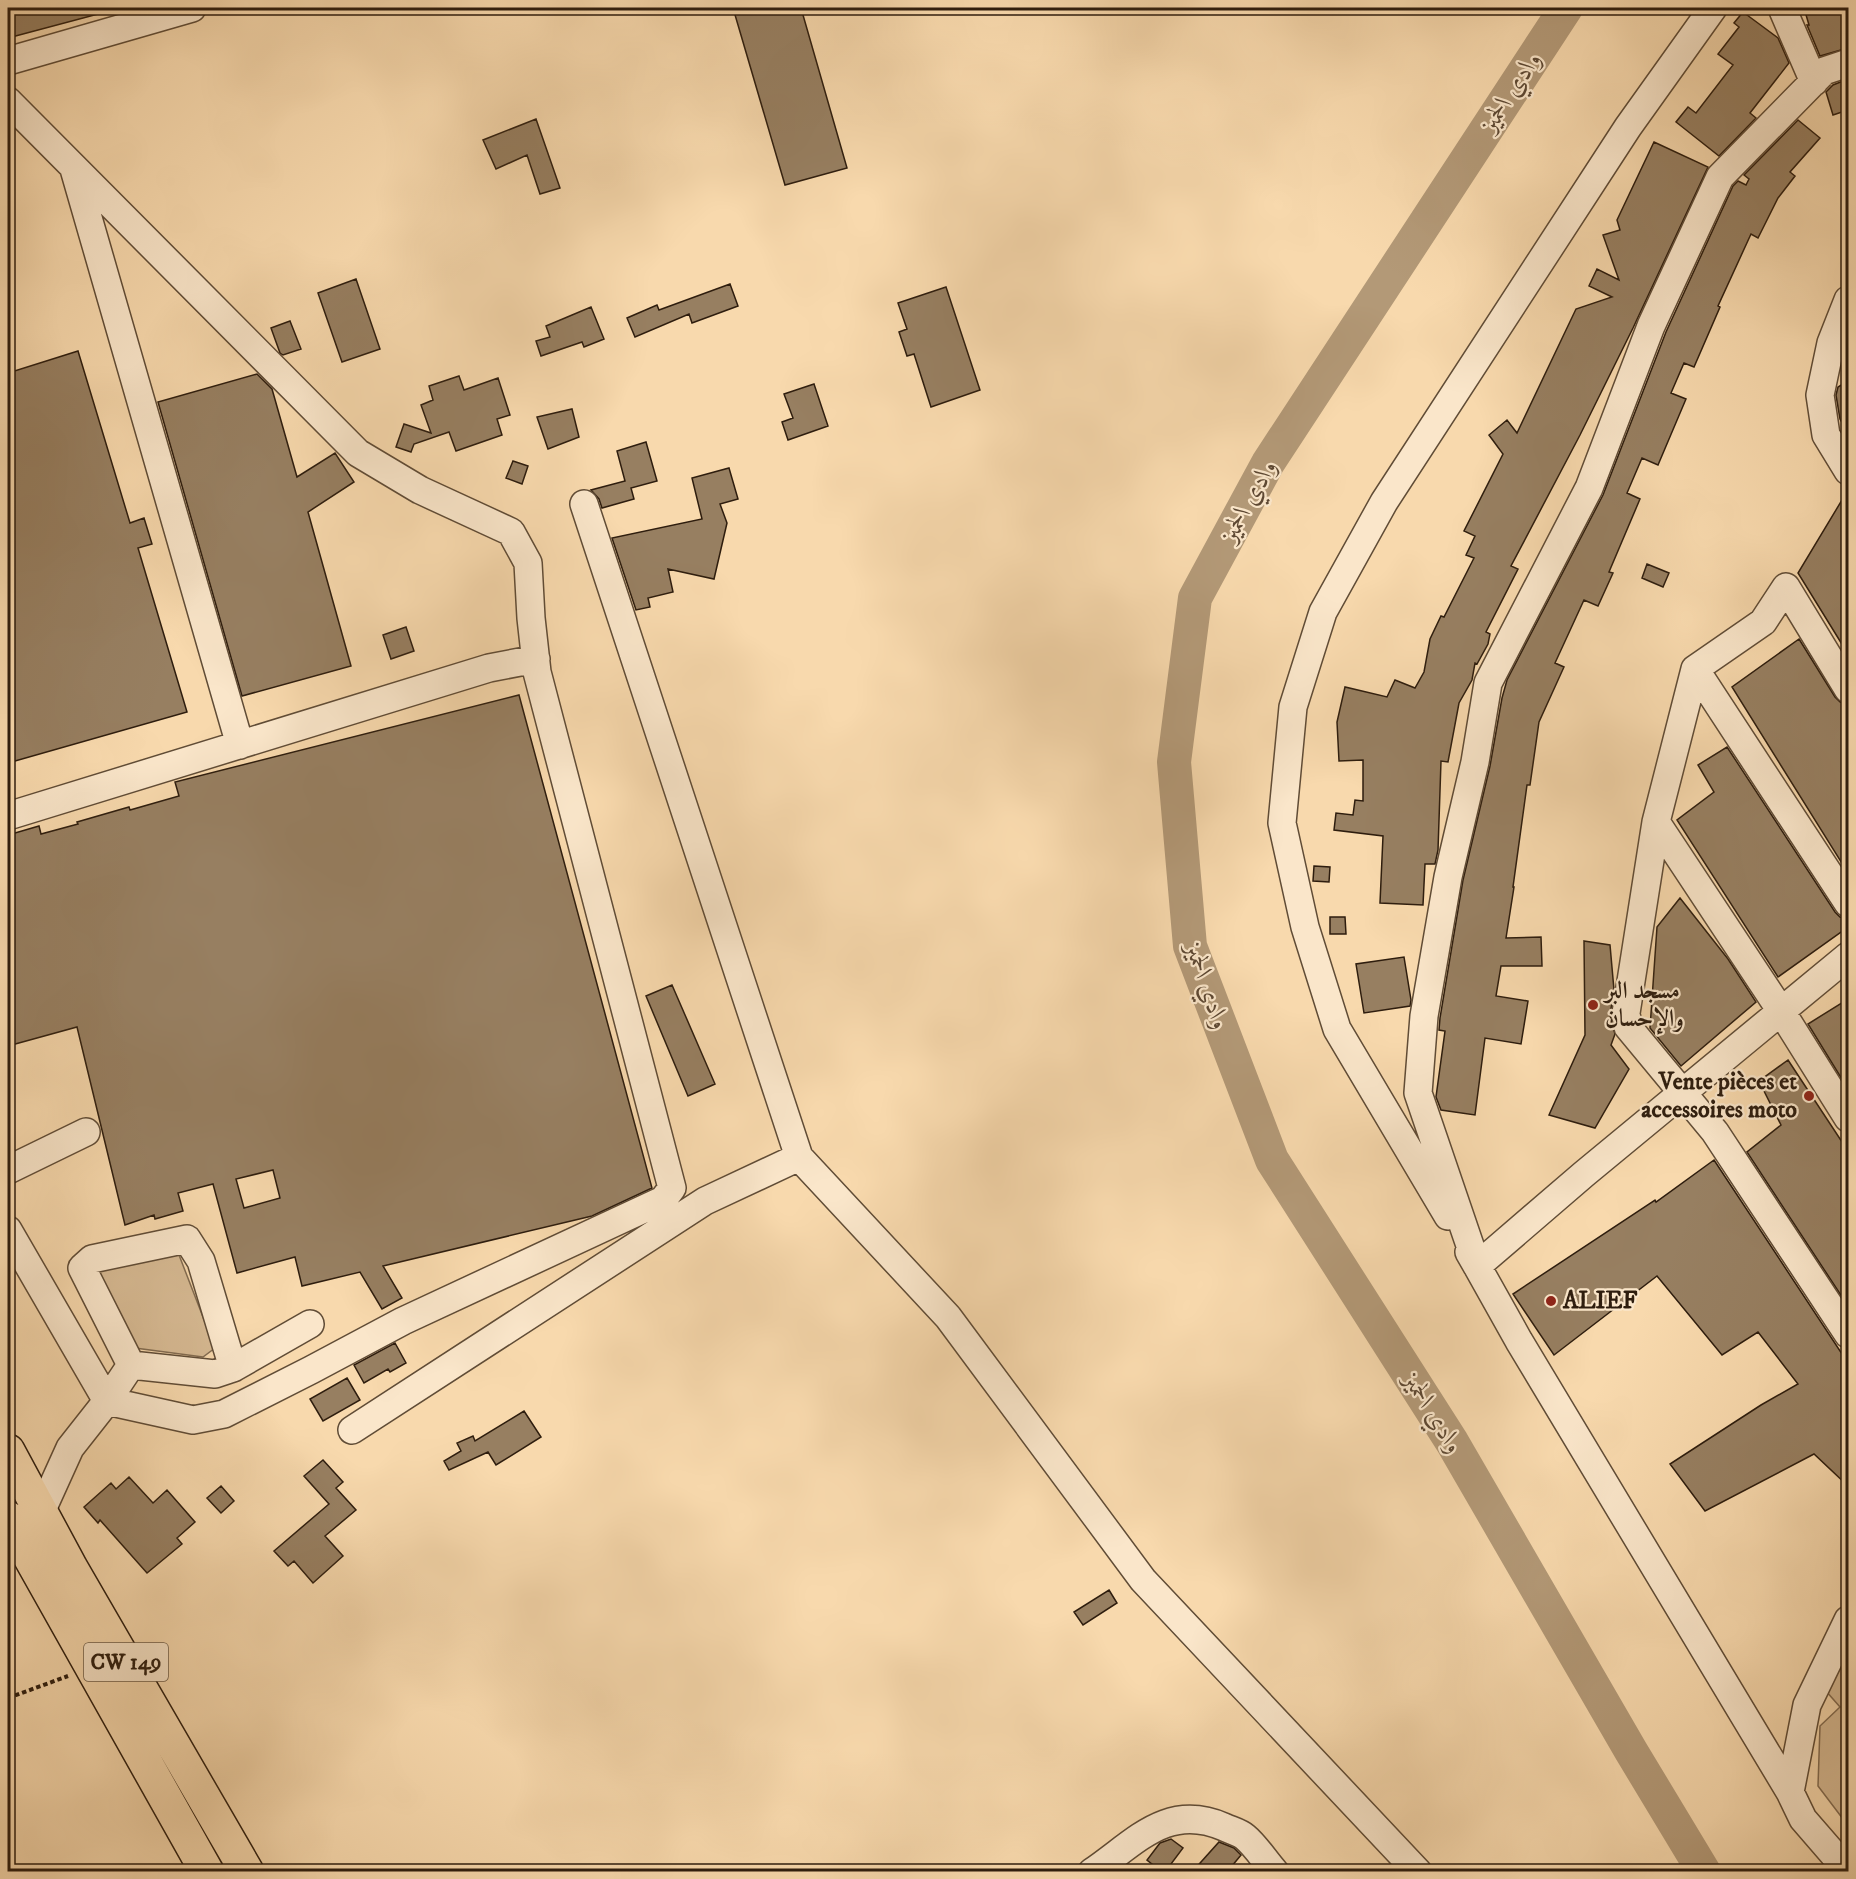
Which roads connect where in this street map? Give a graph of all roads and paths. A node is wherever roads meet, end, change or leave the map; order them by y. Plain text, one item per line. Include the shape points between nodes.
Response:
1 (1713, 8) edge
2 (1782, 8) edge
3 (175, 10) edge
4 (8, 61) edge
5 (1848, 63) edge
6 (1814, 82) junction
7 (8, 101) edge
8 (74, 168) junction
9 (1848, 300) edge
10 (1848, 471) edge
11 (584, 504) dead end
12 (536, 659) junction
13 (1695, 669) junction
14 (1848, 689) edge
15 (240, 745) junction
16 (8, 816) edge
17 (1656, 822) junction
18 (1848, 903) edge
19 (1848, 956) edge
20 (1781, 1011) junction
21 (1684, 1092) junction
22 (1848, 1118) edge
23 (86, 1132) dead end
24 (800, 1157) junction
25 (8, 1170) edge
26 (8, 1230) edge
27 (1478, 1266) junction
28 (310, 1324) dead end
29 (1848, 1334) edge
30 (131, 1365) junction
31 (233, 1368) junction
32 (106, 1401) junction
33 (352, 1430) dead end
34 (8, 1451) edge
35 (41, 1512) junction
36 (8, 1518) edge
37 (1848, 1620) edge
38 (91, 1668) junction
39 (8, 1698) edge
40 (1790, 1792) junction
41 (1848, 1871) edge
42 (207, 1872) edge
43 (246, 1872) edge
44 (1092, 1872) edge
45 (1275, 1872) edge
46 (1418, 1872) edge

1 - 27 street via 1628,127 1384,502 1323,612 1293,707 1282,823 1305,927 1337,1029
2 - 6 street
3 - 4 street
5 - 6 street via 1824,71
6 - 27 street via 1720,177 1651,326 1590,488 1488,683 1424,1016 1418,1093
7 - 8 street
8 - 12 street via 358,453 420,490 511,532 528,563
8 - 15 street
9 - 10 street via 1831,343 1820,395 1826,435
11 - 24 street
12 - 15 street via 489,668
12 - 32 street via 672,1188 663,1200 403,1321 224,1414 193,1420
13 - 14 street via 1763,622 1786,587
13 - 17 street
13 - 18 street
15 - 16 street
17 - 20 street
17 - 21 street via 1626,1013 1628,1026
19 - 20 street
20 - 21 street
20 - 22 street
21 - 27 street
21 - 29 street via 1715,1132
23 - 25 street
24 - 33 street via 705,1201
24 - 46 street via 948,1317 1143,1580
26 - 32 street
27 - 40 street
28 - 31 street
30 - 31 street via 215,1374
30 - 31 street via 82,1268 92,1259 187,1239 201,1260
30 - 32 street
32 - 35 street via 70,1448
34 - 35 highway, CW 149
35 - 43 highway, CW 149
36 - 38 highway, CW 149
37 - 40 street via 1807,1705
38 - 39 path
38 - 42 highway, CW 149
40 - 41 street via 1803,1819
44 - 45 street via 1158,1826 1173,1820 1194,1819 1211,1821 1244,1836

